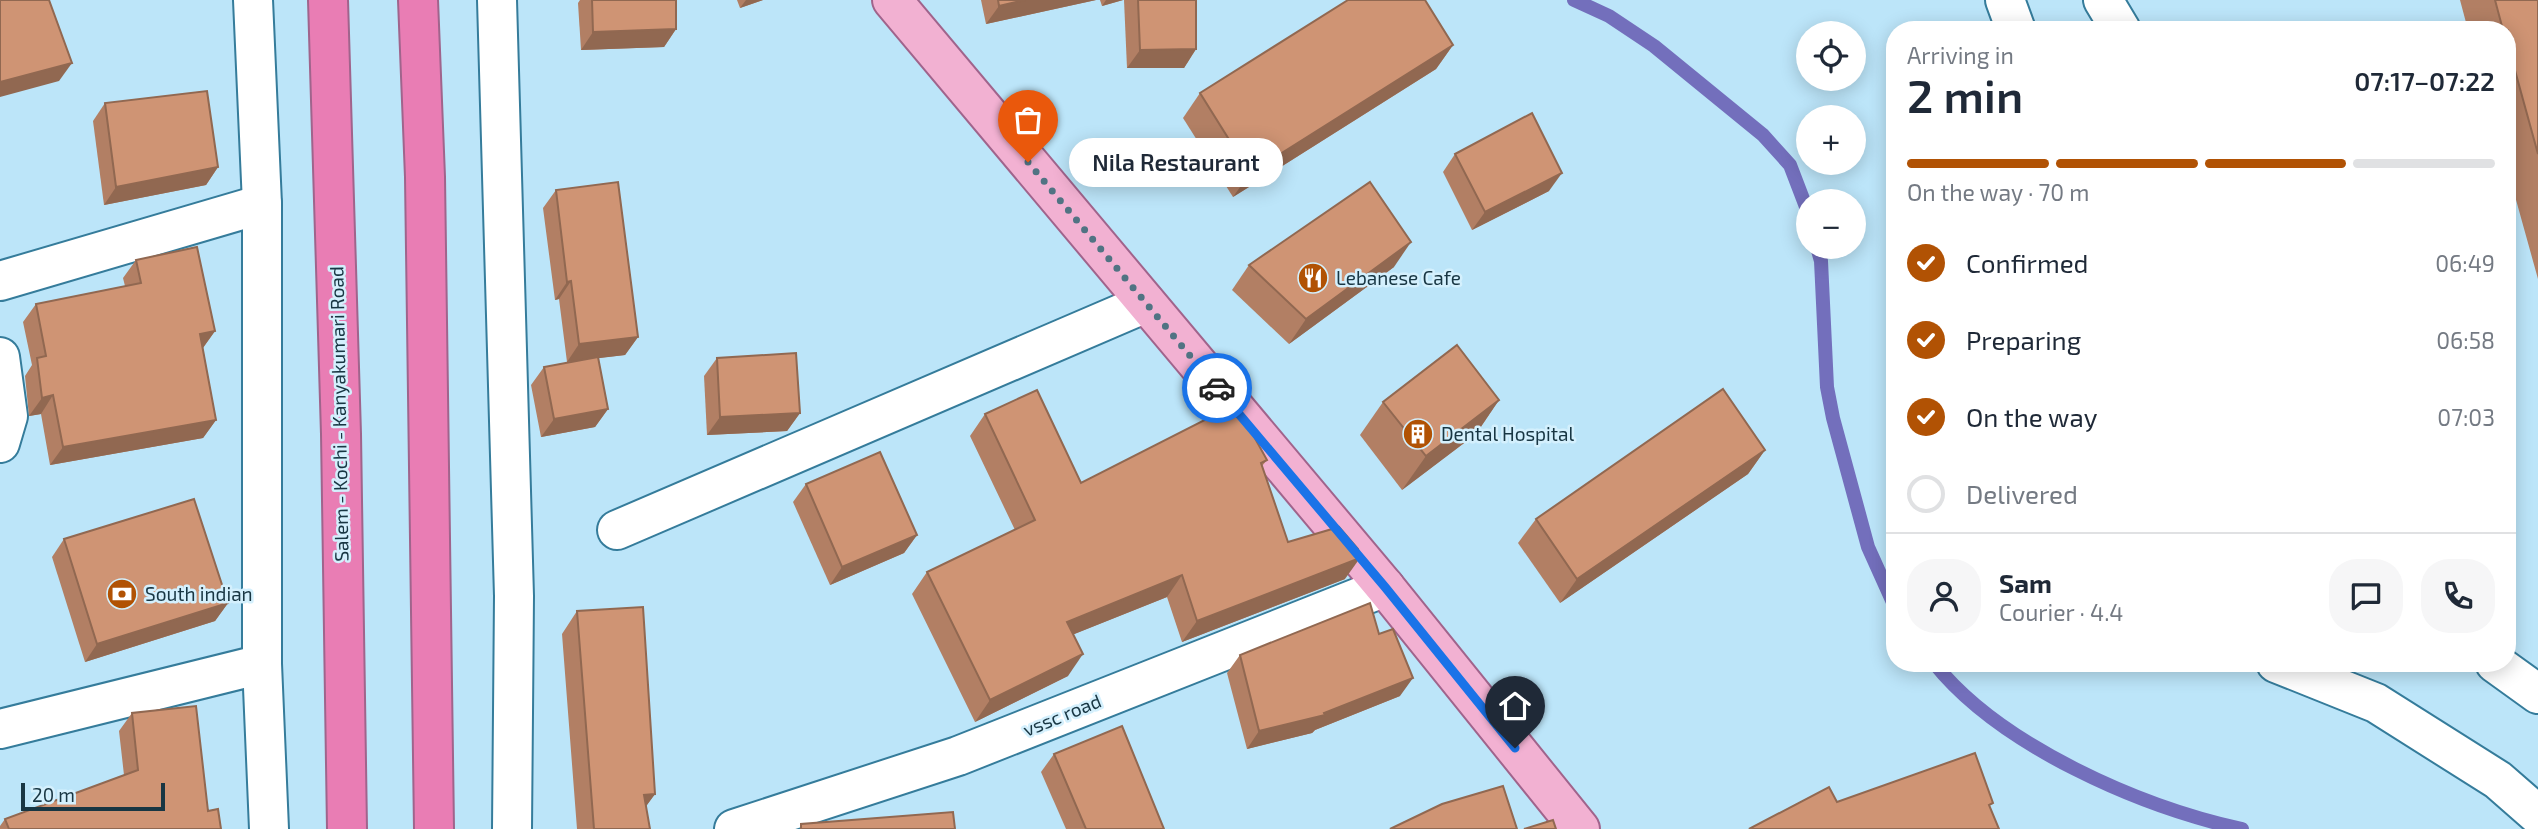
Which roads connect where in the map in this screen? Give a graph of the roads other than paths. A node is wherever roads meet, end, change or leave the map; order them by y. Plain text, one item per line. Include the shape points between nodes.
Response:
1 (253, 0) edge
2 (328, 0) edge
3 (418, 0) edge
4 (498, 0) edge
5 (892, 0) edge
6 (2006, 0) edge
7 (2102, 0) edge
8 (2014, 21) edge
9 (2115, 21) edge
10 (262, 204) junction
11 (0, 281) edge
12 (1146, 303) junction
13 (0, 357) edge
14 (0, 443) edge
15 (617, 530) dead end
16 (1385, 587) junction
17 (262, 664) junction
18 (2298, 672) edge
19 (2507, 672) edge
20 (2538, 694) edge
21 (0, 729) edge
22 (2538, 815) edge
23 (269, 829) edge
24 (347, 829) edge
25 (434, 829) edge
26 (512, 829) edge
27 (734, 829) edge
28 (1580, 829) edge

1 - 10 street
2 - 24 highway, Salem - Kochi - Kanyakumari Road
3 - 25 highway via 425,177
4 - 26 street via 514,596
5 - 12 main road
6 - 8 street
7 - 9 street
10 - 11 street
10 - 17 street
12 - 15 street
12 - 16 main road
13 - 14 street via 8,416
16 - 27 street, vssc road via 958,756
16 - 28 main road
17 - 21 street
17 - 23 street
18 - 22 street via 2376,703 2498,780
19 - 20 street

